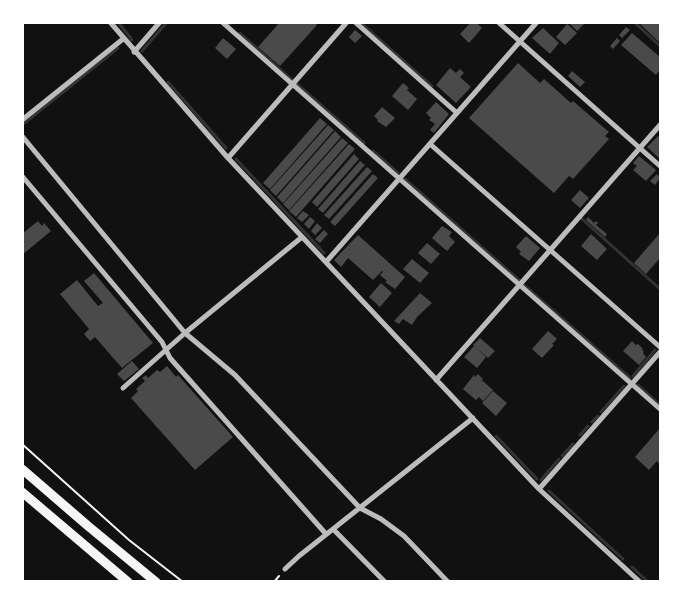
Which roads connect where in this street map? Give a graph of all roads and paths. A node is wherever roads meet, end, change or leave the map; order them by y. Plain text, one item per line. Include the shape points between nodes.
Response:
1 (110, 22) edge
2 (160, 22) edge
3 (222, 22) edge
4 (347, 22) edge
5 (355, 22) edge
6 (498, 22) edge
7 (537, 22) edge
8 (124, 39) junction
9 (520, 42) junction
10 (134, 52) junction
11 (293, 84) junction
12 (457, 113) junction
13 (22, 120) edge
14 (660, 126) edge
15 (22, 136) edge
16 (430, 144) junction
17 (640, 148) junction
18 (228, 158) junction
19 (660, 166) edge
20 (22, 176) edge
21 (399, 179) junction
22 (302, 237) junction
23 (550, 250) junction
24 (326, 262) junction
25 (520, 285) junction
26 (185, 333) junction
27 (660, 347) edge
28 (166, 350) junction
29 (660, 352) edge
30 (436, 380) junction
31 (632, 384) junction
32 (123, 388) dead end
33 (660, 409) edge
34 (472, 418) junction
35 (22, 444) edge
36 (22, 469) edge
37 (540, 489) junction
38 (22, 492) edge
39 (360, 508) junction
40 (333, 529) junction
41 (326, 534) junction
42 (285, 569) dead end
43 (128, 582) edge
44 (156, 582) edge
45 (183, 582) edge
46 (384, 582) edge
47 (448, 582) edge
48 (640, 582) edge

1 - 8 street
2 - 10 street
3 - 11 street
4 - 11 street
5 - 12 street
6 - 9 street
7 - 9 street
8 - 10 street
8 - 13 street
9 - 12 street
9 - 17 street
10 - 18 street
11 - 18 street
11 - 21 street
12 - 16 street
14 - 17 street
15 - 26 street
16 - 21 street
16 - 23 street
17 - 19 street
17 - 23 street
18 - 22 street
20 - 28 street
21 - 24 street
21 - 25 street
22 - 24 street
22 - 26 street
23 - 25 street
23 - 27 street
24 - 30 street
25 - 30 street
25 - 31 street
26 - 28 street
26 - 39 street via 245,386
28 - 32 street
28 - 41 street
29 - 31 street
30 - 34 street
31 - 33 street
31 - 37 street
34 - 37 street
34 - 39 street
35 - 45 path via 129,540
36 - 44 highway
37 - 48 street
38 - 43 highway
39 - 40 street
39 - 47 street via 404,536
40 - 41 street
40 - 46 street
41 - 42 street

